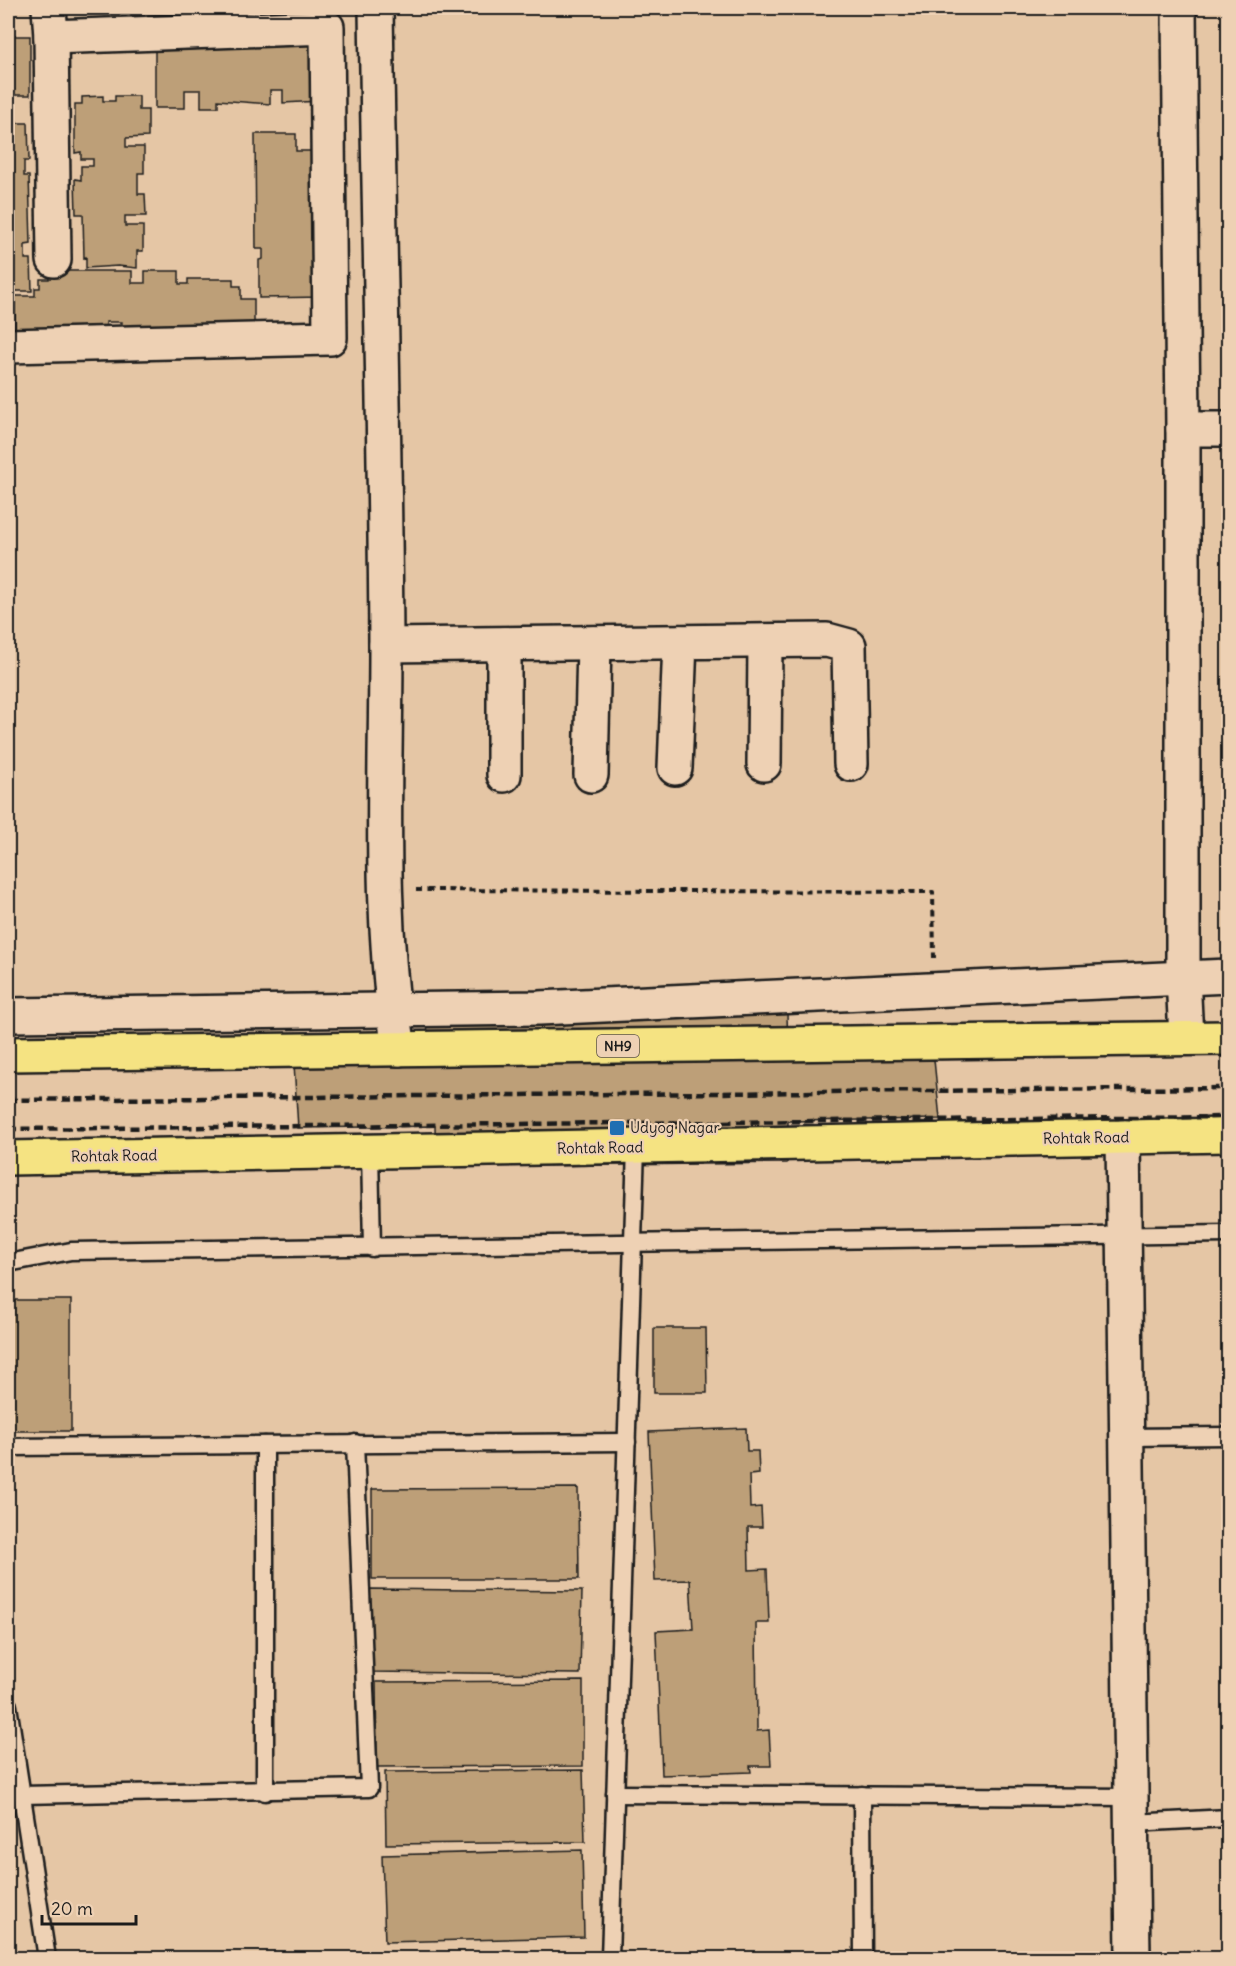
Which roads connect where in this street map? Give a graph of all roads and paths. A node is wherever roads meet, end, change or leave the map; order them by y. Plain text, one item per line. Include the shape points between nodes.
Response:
1 (376, 8) edge
2 (1179, 8) edge
3 (50, 22) edge
4 (54, 260) dead end
5 (8, 346) edge
6 (1183, 429) junction
7 (1228, 429) edge
8 (765, 641) junction
9 (680, 642) junction
10 (594, 643) junction
11 (504, 644) junction
12 (386, 645) junction
13 (764, 764) dead end
14 (851, 764) dead end
15 (675, 768) dead end
16 (504, 775) dead end
17 (591, 775) dead end
18 (384, 890) junction
19 (934, 959) dead end
20 (1183, 976) junction
21 (1228, 976) edge
22 (393, 1011) junction
23 (8, 1015) edge
24 (1186, 1038) junction
25 (1228, 1038) edge
26 (399, 1049) junction
27 (8, 1054) edge
28 (1228, 1135) edge
29 (1124, 1137) junction
30 (636, 1147) junction
31 (370, 1152) junction
32 (8, 1158) edge
33 (1228, 1234) edge
34 (1124, 1236) junction
35 (632, 1242) junction
36 (372, 1248) junction
37 (8, 1263) edge
38 (1228, 1436) edge
39 (1127, 1437) junction
40 (627, 1442) junction
41 (355, 1443) junction
42 (265, 1445) junction
43 (8, 1447) edge
44 (8, 1706) edge
45 (10, 1741) edge
46 (266, 1792) junction
47 (615, 1794) junction
48 (21, 1795) junction
49 (862, 1795) junction
50 (1131, 1810) junction
51 (1228, 1818) edge
52 (47, 1959) edge
53 (610, 1959) edge
54 (864, 1959) edge
55 (1133, 1959) edge

1 - 12 street
2 - 6 street
3 - 4 street
3 - 5 street via 327,27 330,338
6 - 7 street
6 - 20 street
8 - 9 street
8 - 13 street
8 - 14 street via 827,640 849,645
9 - 10 street
9 - 15 street
10 - 11 street
10 - 17 street
11 - 12 street
11 - 16 street
12 - 18 street
18 - 19 path via 933,892
18 - 22 street
20 - 21 street
20 - 22 street via 539,1008
20 - 24 street
22 - 23 street
22 - 26 street
24 - 25 highway, NH9
24 - 26 highway, NH9
26 - 27 highway, NH9
28 - 29 highway, Rohtak Road
29 - 30 highway, Rohtak Road
29 - 34 street
30 - 31 highway, Rohtak Road
30 - 35 lane
31 - 32 highway, Rohtak Road
31 - 36 lane
33 - 34 lane
34 - 35 lane
34 - 39 street
35 - 36 lane
35 - 40 lane
36 - 37 lane via 71,1251
38 - 39 lane
39 - 50 street
40 - 41 lane
40 - 47 lane
41 - 42 lane
41 - 46 lane via 369,1788
42 - 43 lane
42 - 46 lane
44 - 45 lane
45 - 48 lane
46 - 48 lane
47 - 49 lane
47 - 53 lane
48 - 52 lane
49 - 50 lane
49 - 54 lane
50 - 51 lane
50 - 55 street

